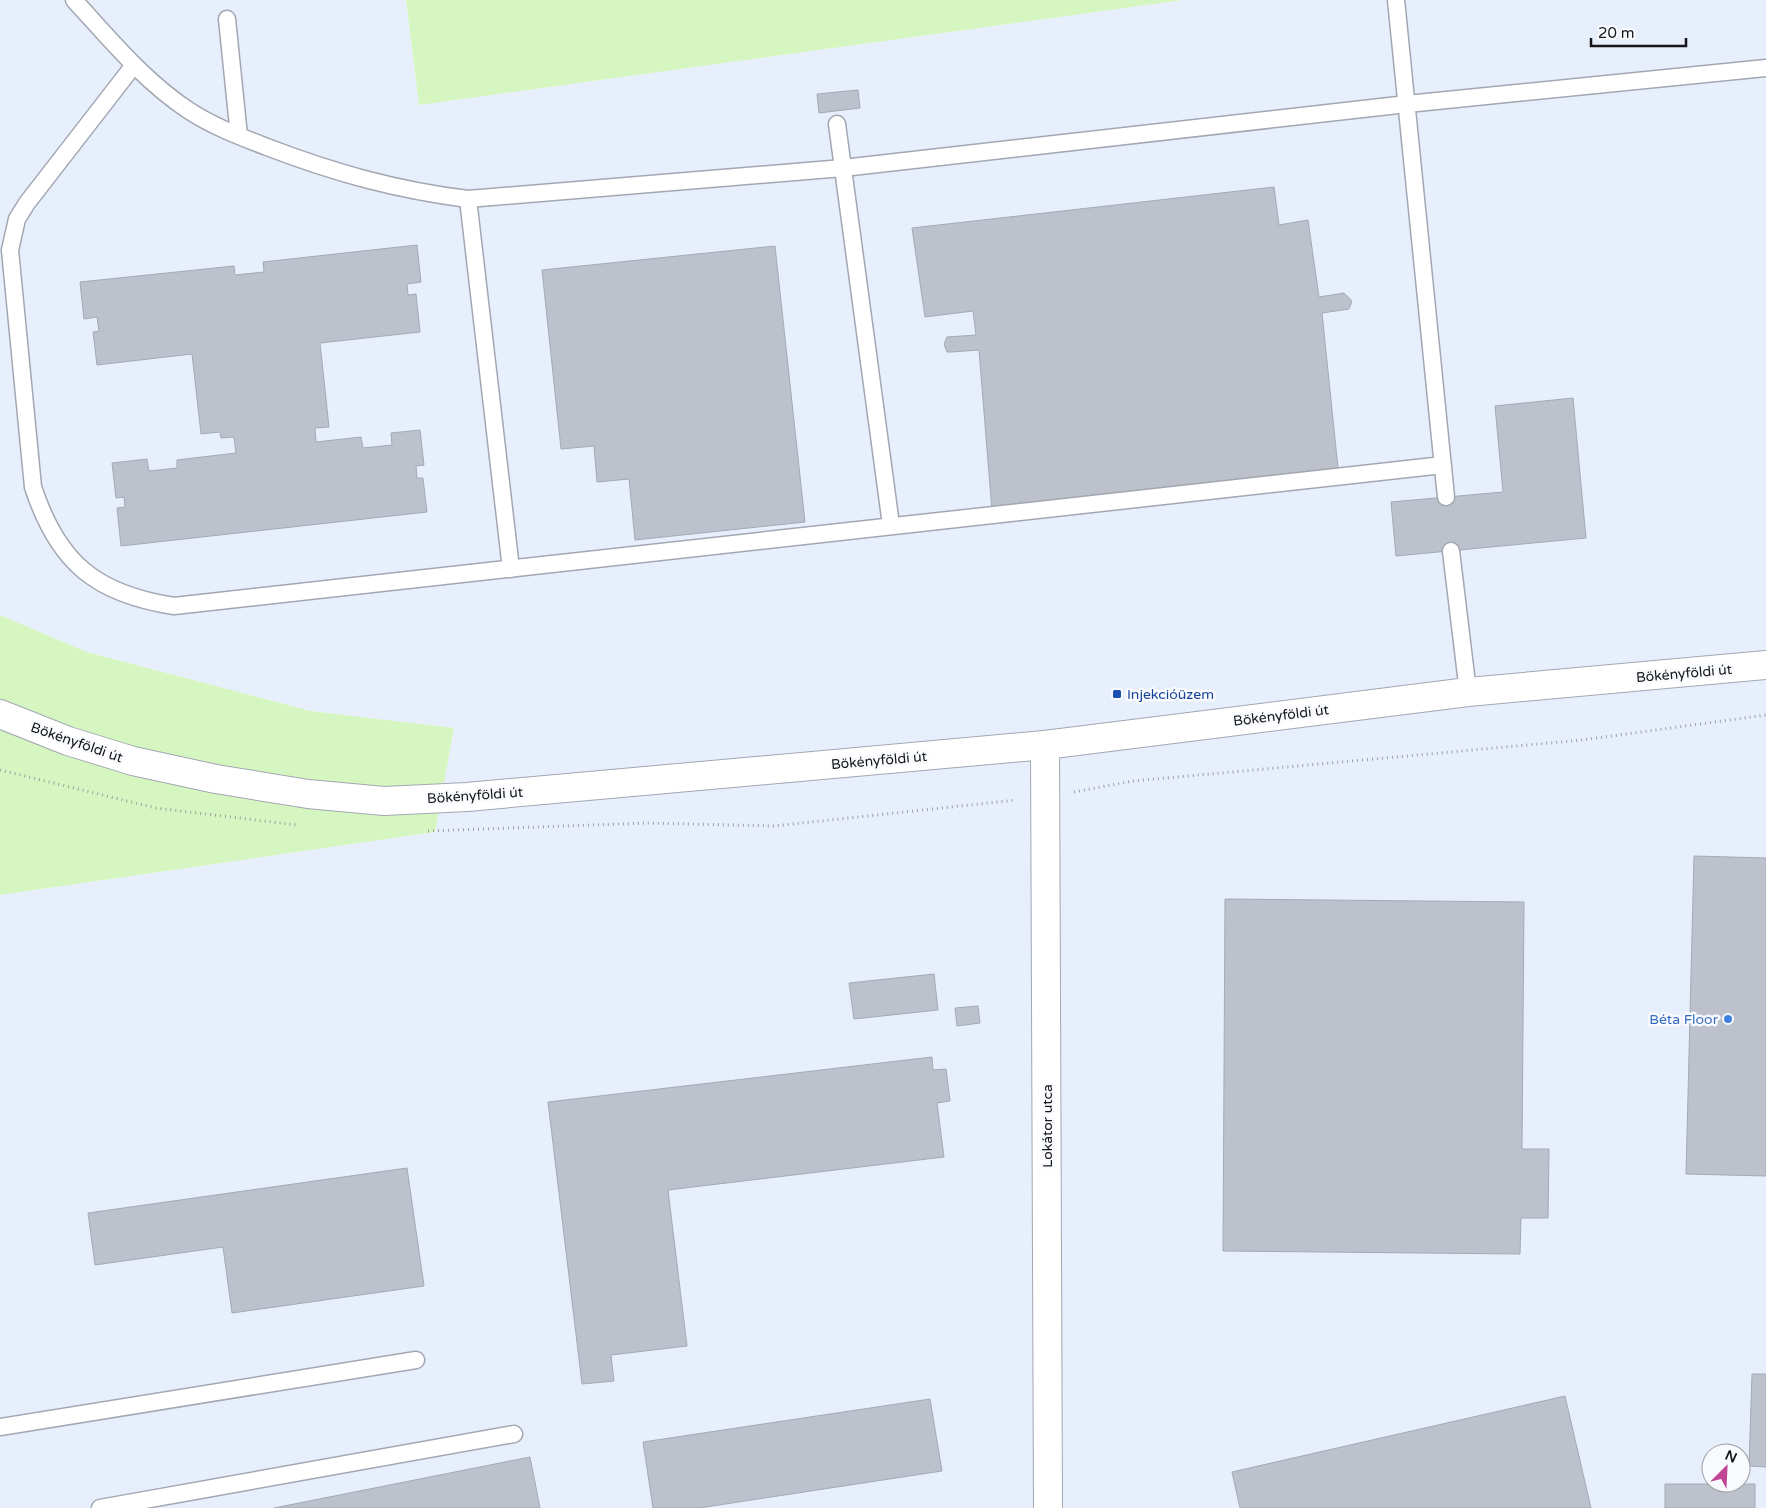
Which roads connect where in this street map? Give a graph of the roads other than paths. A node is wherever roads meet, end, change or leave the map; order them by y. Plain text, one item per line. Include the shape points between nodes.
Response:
1 (74, 0) edge
2 (1396, 0) edge
3 (227, 19) dead end
4 (134, 65) junction
5 (1766, 68) edge
6 (1407, 104) junction
7 (837, 124) dead end
8 (240, 136) junction
9 (843, 168) junction
10 (468, 199) junction
11 (1443, 465) junction
12 (1446, 497) dead end
13 (891, 525) junction
14 (1451, 550) dead end
15 (510, 570) junction
16 (1766, 665) edge
17 (1468, 692) junction
18 (0, 714) edge
19 (1045, 745) junction
20 (416, 1360) dead end
21 (0, 1427) edge
22 (514, 1434) dead end
23 (100, 1508) edge
24 (1048, 1508) edge

1 - 4 lane
2 - 6 lane
3 - 8 lane
4 - 8 lane via 188,110
4 - 15 lane via 27,203 17,219 10,250 33,487 50,527 70,558 89,576 118,592 174,606
5 - 6 lane
6 - 9 lane
6 - 11 lane
7 - 9 lane
8 - 10 lane via 324,169 419,193
9 - 10 lane
9 - 13 lane
10 - 15 lane
11 - 12 lane
11 - 13 lane
13 - 15 lane
14 - 17 lane
16 - 17 street, Bökényföldi út
17 - 19 street, Bökényföldi út
18 - 19 street, Bökényföldi út via 68,741 133,761 308,794 384,801 467,797
19 - 24 street, Lokátor utca
20 - 21 lane
22 - 23 lane

